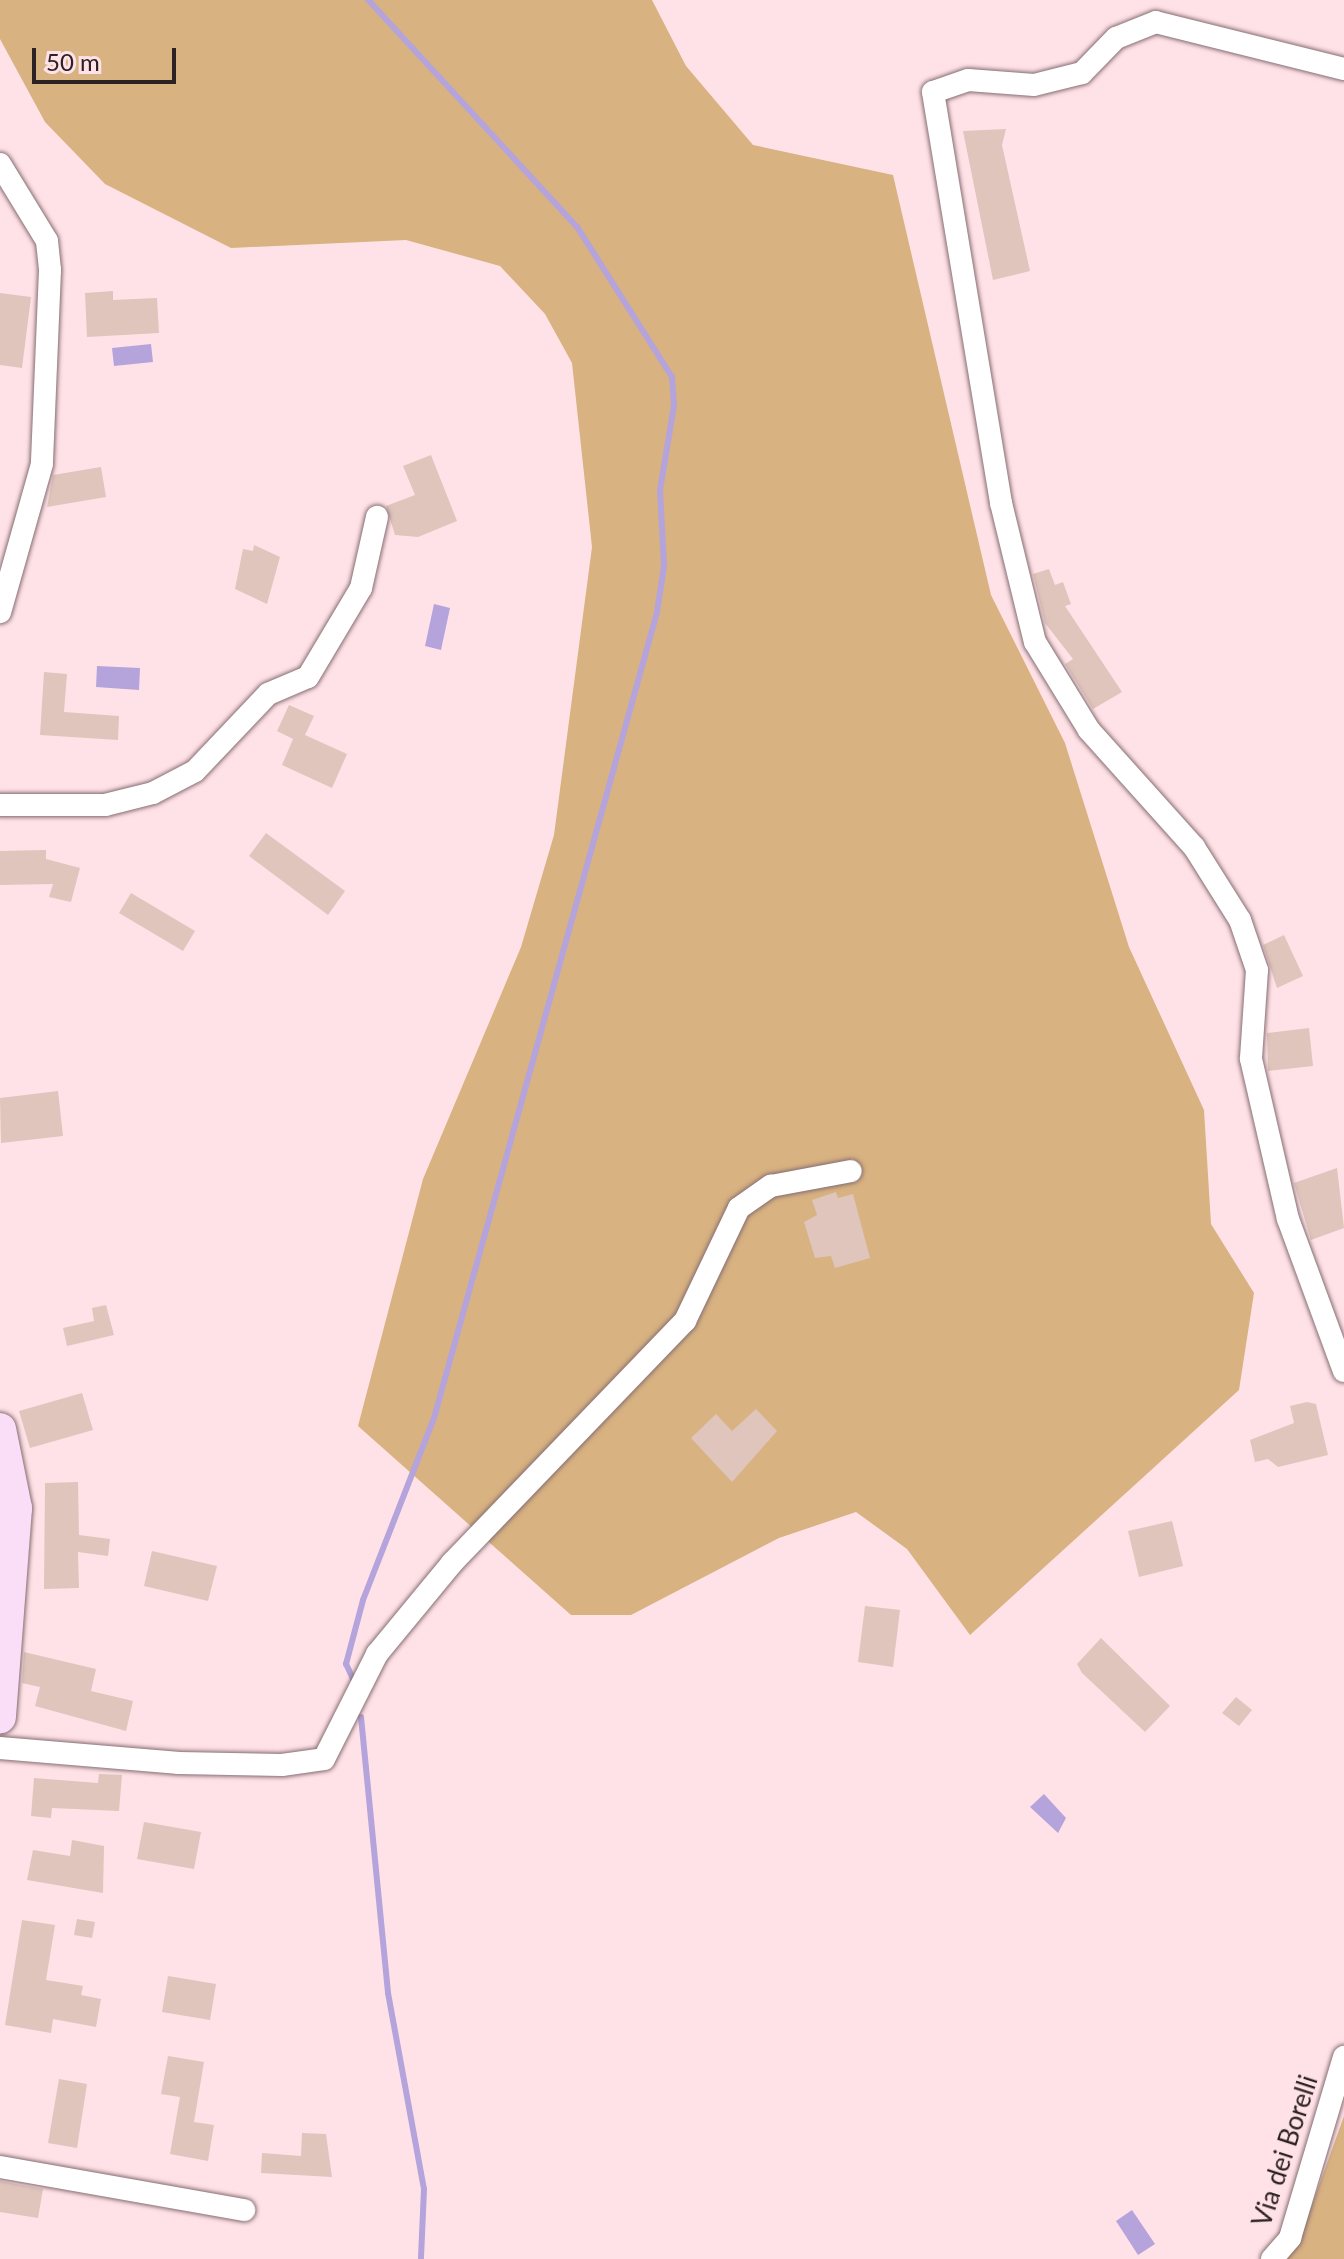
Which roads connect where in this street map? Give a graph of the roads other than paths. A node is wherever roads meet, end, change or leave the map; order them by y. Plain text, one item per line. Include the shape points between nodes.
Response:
1 (1344, 69) edge
2 (0, 164) edge
3 (377, 517) dead end
4 (0, 612) edge
5 (0, 805) edge
6 (851, 1171) dead end
7 (1344, 1371) edge
8 (0, 1429) edge
9 (0, 1717) edge
10 (0, 1748) edge
11 (1344, 2057) edge
12 (0, 2167) edge
13 (244, 2210) dead end
14 (1272, 2259) edge

1 - 7 street via 1156,22 1116,38 1082,73 1034,85 968,80 933,92 1001,503 1035,642 1089,730 1194,847 1240,920 1257,970 1249,1015 1261,1103 1288,1219
2 - 4 street via 47,241 50,270 42,464
3 - 5 street via 361,588 308,677 268,694 195,771 153,793 105,805
6 - 10 street via 771,1186 739,1208 685,1321 442,1574 377,1654 324,1759 282,1765 179,1763
8 - 9 street via 16,1508
11 - 14 street, Via dei Borelli via 1290,2238
12 - 13 street

